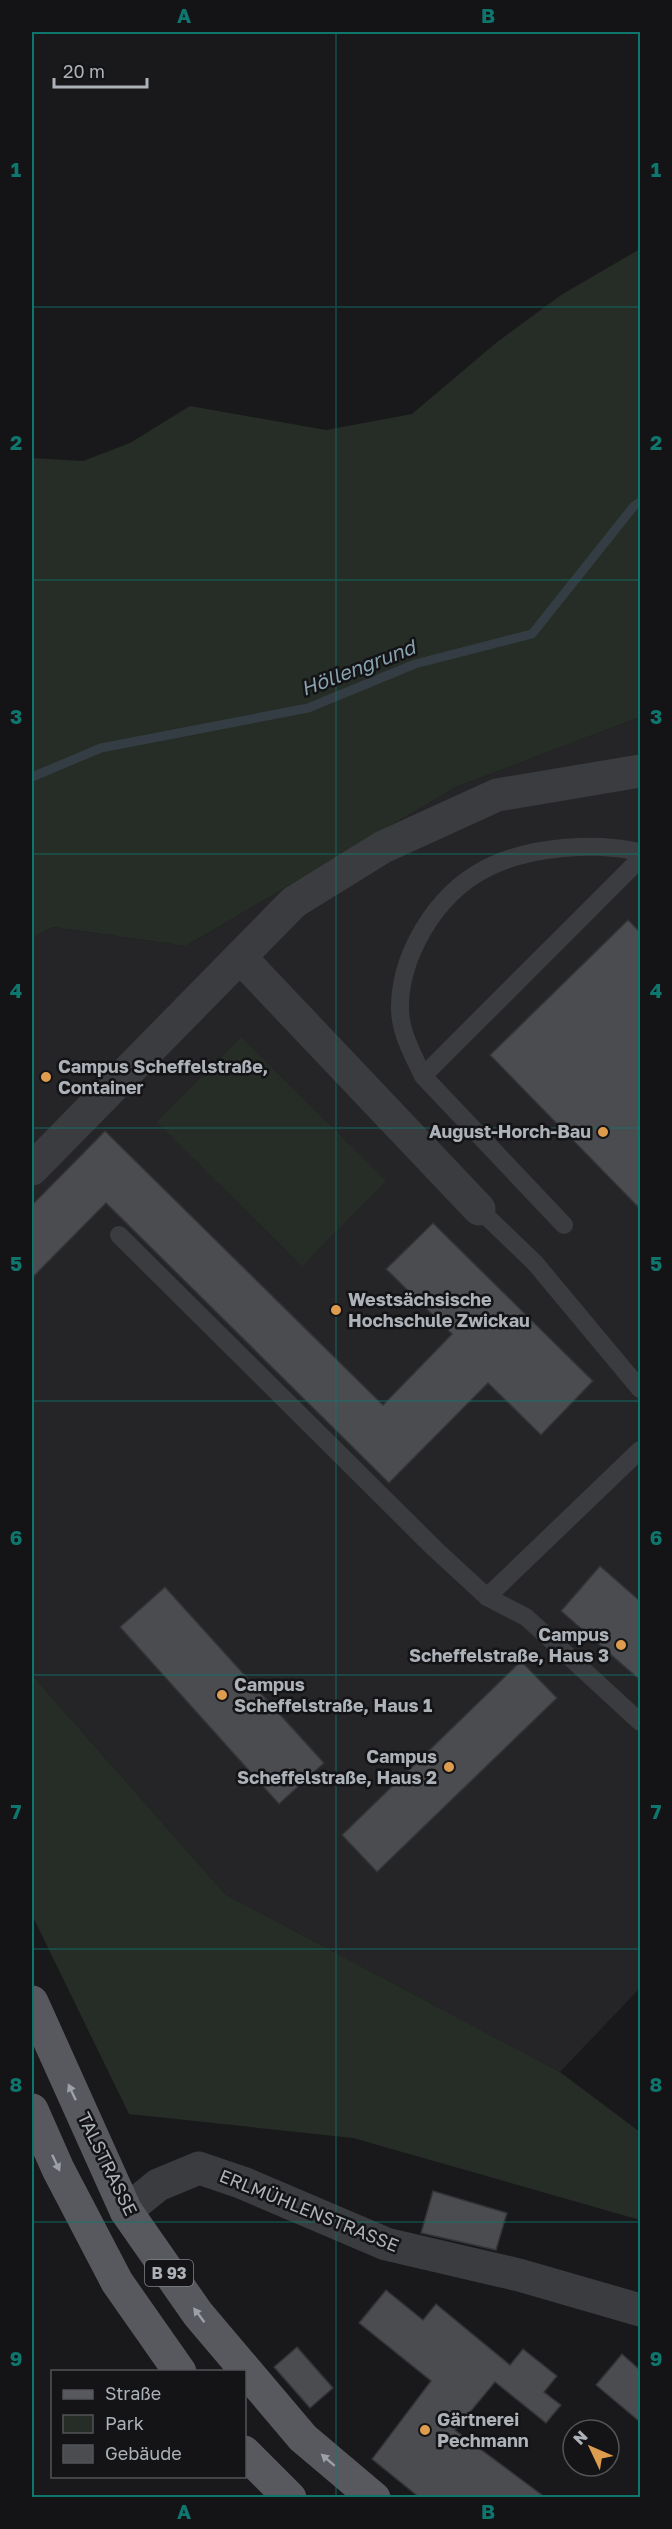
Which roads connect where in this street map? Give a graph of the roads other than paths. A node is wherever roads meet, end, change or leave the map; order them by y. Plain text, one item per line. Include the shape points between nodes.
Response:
1 (640, 771) edge
2 (640, 852) edge
3 (640, 860) edge
4 (240, 957) junction
5 (423, 1076) junction
6 (32, 1169) edge
7 (479, 1209) joint
8 (564, 1226) dead end
9 (119, 1235) dead end
10 (640, 1389) edge
11 (640, 1450) edge
12 (487, 1597) junction
13 (640, 1722) edge
14 (32, 2002) edge
15 (32, 2110) edge
16 (126, 2211) junction
17 (640, 2310) edge
18 (179, 2370) edge
19 (244, 2370) edge
20 (246, 2372) edge
21 (246, 2454) edge
22 (290, 2498) edge
23 (374, 2498) edge

1 - 4 street via 497,795 382,847 294,902
2 - 5 lane via 614,846 538,850 486,866 440,904 411,953 401,983 402,1029
3 - 5 lane
4 - 6 street
4 - 7 street
5 - 8 lane
7 - 10 lane via 535,1263
9 - 12 lane
11 - 12 lane
12 - 13 lane via 526,1617
16 -> 14 main road, TALSTRASSE / B 93
15 -> 18 main road, B 93 via 117,2282
16 - 17 street, ERLMÜHLENSTRASSE via 158,2185 199,2168 386,2244 519,2275
19 -> 16 main road, TALSTRASSE / B 93 via 198,2314
23 -> 20 main road, TALSTRASSE / B 93 via 303,2438
21 - 22 main road

